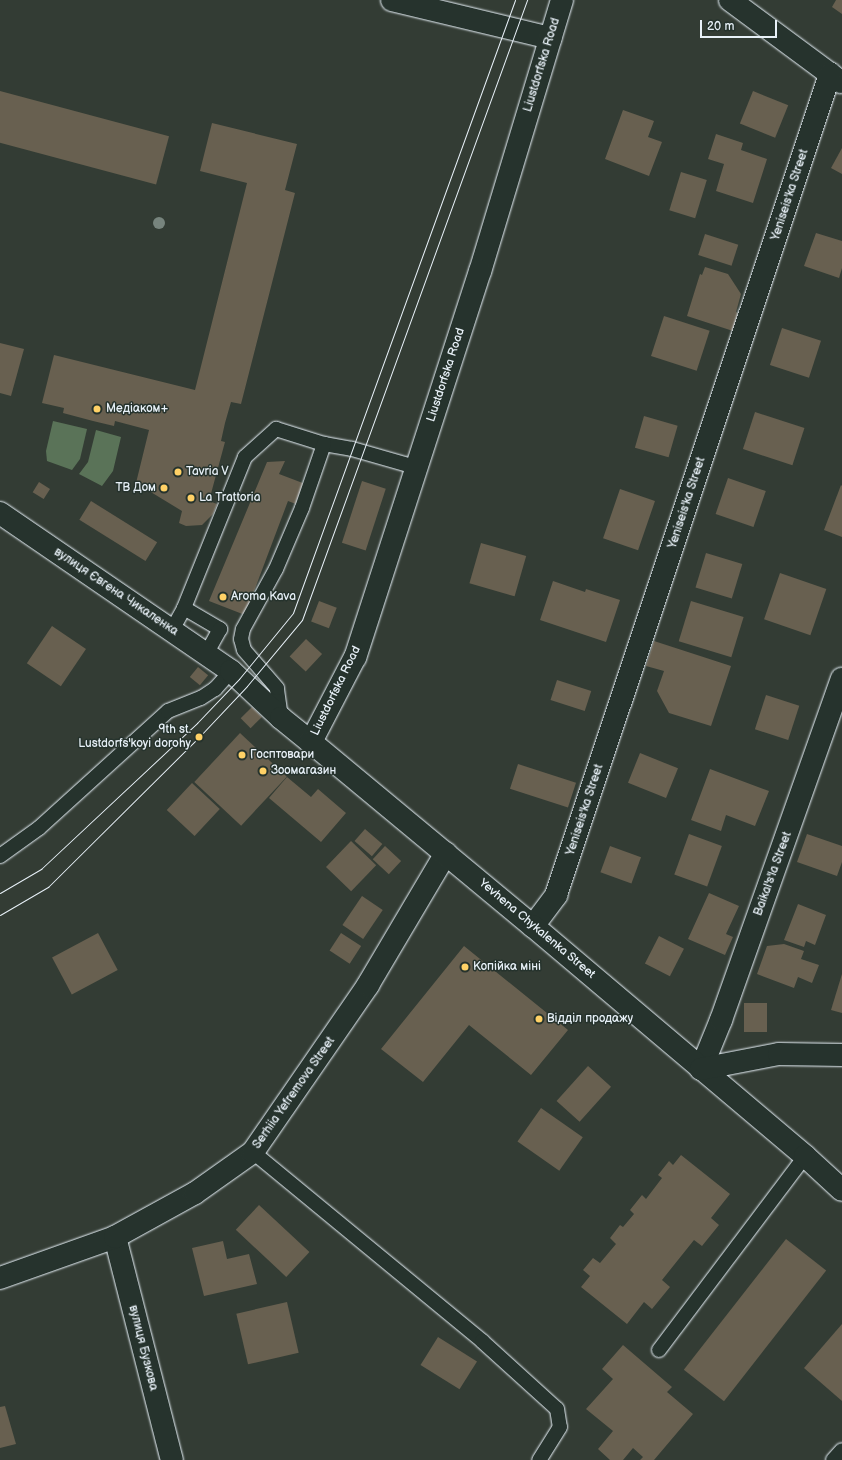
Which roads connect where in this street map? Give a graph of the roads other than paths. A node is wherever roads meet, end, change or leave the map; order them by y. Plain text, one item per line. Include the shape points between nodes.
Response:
1 (392, 0) edge
2 (562, 0) edge
3 (730, 0) edge
4 (550, 38) junction
5 (836, 78) edge
6 (324, 444) junction
7 (415, 467) junction
8 (0, 513) edge
9 (184, 608) junction
10 (172, 630) junction
11 (206, 654) junction
12 (231, 671) junction
13 (842, 679) edge
14 (281, 718) junction
15 (311, 742) junction
16 (446, 853) junction
17 (0, 856) edge
18 (533, 926) junction
19 (842, 1055) edge
20 (701, 1069) junction
21 (253, 1152) junction
22 (805, 1156) junction
23 (842, 1190) edge
24 (115, 1237) junction
25 (0, 1278) edge
26 (658, 1350) dead end
27 (842, 1450) edge
28 (172, 1460) edge
29 (539, 1460) edge
30 (833, 1460) edge

1 - 4 street
2 - 4 street, Liustdorfska Road
3 - 5 street
4 - 7 street, Liustdorfska Road via 480,271
5 - 18 street, Yeniseis'ka Street via 556,896
6 - 7 lane
6 - 9 lane via 276,429 245,457
6 - 14 lane via 302,508 276,569 243,629 241,639 244,650 277,688
7 - 15 street, Liustdorfska Road via 355,656
8 - 10 street, вулиця Євгена Чикаленка
9 - 10 lane
9 - 11 lane via 220,629
10 - 11 street, вулиця Євгена Чикаленка
11 - 12 street, вулиця Євгена Чикаленка
12 - 14 street, Yevhena Chykalenka Street
12 - 17 lane via 215,689 201,698 168,711 39,828
13 - 20 street, Baikal's'la Street
14 - 15 street, Yevhena Chykalenka Street
15 - 16 street, Yevhena Chykalenka Street
16 - 18 street, Yevhena Chykalenka Street
16 - 21 street, Serhiia Yefremova Street via 368,985
18 - 20 street, Yevhena Chykalenka Street
19 - 20 street via 779,1054
20 - 22 street, Yevhena Chykalenka Street
21 - 24 street, Serhiia Yefremova Street via 195,1193
21 - 29 lane via 482,1341 557,1409 560,1427
22 - 23 street, Yevhena Chykalenka Street
22 - 26 lane
24 - 25 street, Serhiia Yefremova Street
24 - 28 street, вулиця Бузкова
27 - 30 lane

